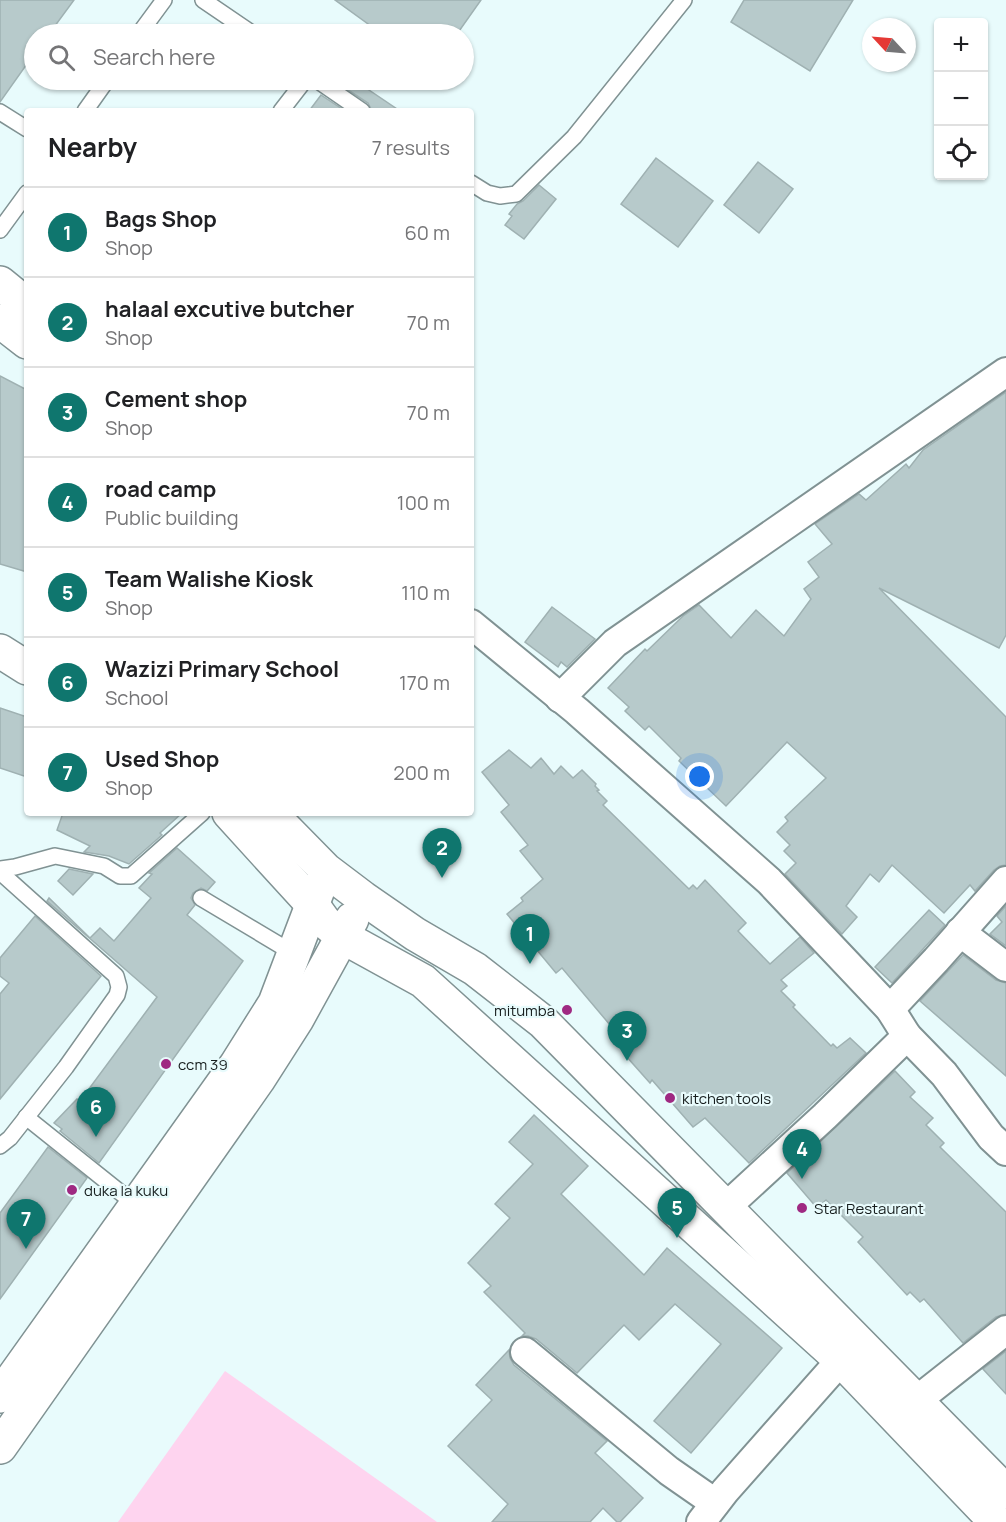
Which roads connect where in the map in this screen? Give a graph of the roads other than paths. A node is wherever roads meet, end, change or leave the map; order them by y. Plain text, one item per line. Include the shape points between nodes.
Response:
1 (164, 0) edge
2 (204, 0) edge
3 (684, 0) edge
4 (146, 24) edge
5 (239, 24) edge
6 (100, 90) edge
7 (297, 90) edge
8 (332, 90) edge
9 (87, 108) edge
10 (283, 108) edge
11 (358, 108) edge
12 (0, 112) edge
13 (24, 127) edge
14 (474, 185) edge
15 (24, 197) edge
16 (0, 230) edge
17 (0, 283) edge
18 (24, 303) edge
19 (0, 321) edge
20 (24, 340) edge
21 (1006, 372) edge
22 (474, 626) edge
23 (0, 630) edge
24 (24, 643) edge
25 (0, 651) edge
26 (24, 666) edge
27 (560, 698) junction
28 (199, 816) edge
29 (232, 816) edge
30 (273, 816) edge
31 (326, 870) junction
32 (0, 871) edge
33 (1006, 881) edge
34 (201, 898) dead end
35 (363, 898) junction
36 (311, 903) junction
37 (960, 932) junction
38 (343, 937) junction
39 (293, 953) junction
40 (1006, 967) edge
41 (890, 1009) junction
42 (907, 1036) junction
43 (26, 1118) junction
44 (0, 1146) edge
45 (1006, 1150) edge
46 (136, 1205) junction
47 (725, 1208) junction
48 (1006, 1330) edge
49 (525, 1352) dead end
50 (841, 1360) junction
51 (0, 1396) edge
52 (916, 1401) junction
53 (0, 1447) edge
54 (1006, 1492) edge
55 (708, 1513) edge
56 (996, 1522) edge

1 - 4 lane
2 - 5 lane
3 - 14 lane via 574,137 516,194 500,196
6 - 9 lane
7 - 10 lane
8 - 11 lane
12 - 13 lane
15 - 16 lane
17 - 18 main road
19 - 20 main road
21 - 27 street via 615,643
22 - 27 street
23 - 24 main road
25 - 26 main road
27 - 41 street via 769,881
28 - 32 lane via 154,864 131,876 54,856
29 - 36 main road
30 - 31 main road
31 - 35 main road
31 - 36 main road
32 - 43 lane via 116,976 119,987 66,1067
33 - 37 street
34 - 39 lane
35 - 38 main road
35 - 47 main road via 475,969 543,1022
36 - 38 main road
36 - 39 main road
37 - 40 street
37 - 41 street
38 - 50 main road via 423,981
38 - 53 main road via 258,1080
39 - 46 main road via 275,1003 242,1056
41 - 42 street
42 - 45 street via 944,1074 991,1137
42 - 47 street
43 - 44 lane
43 - 46 lane
46 - 51 main road
47 - 52 main road
48 - 52 street
49 - 55 street via 669,1471
50 - 55 street
50 - 56 main road
52 - 54 main road

